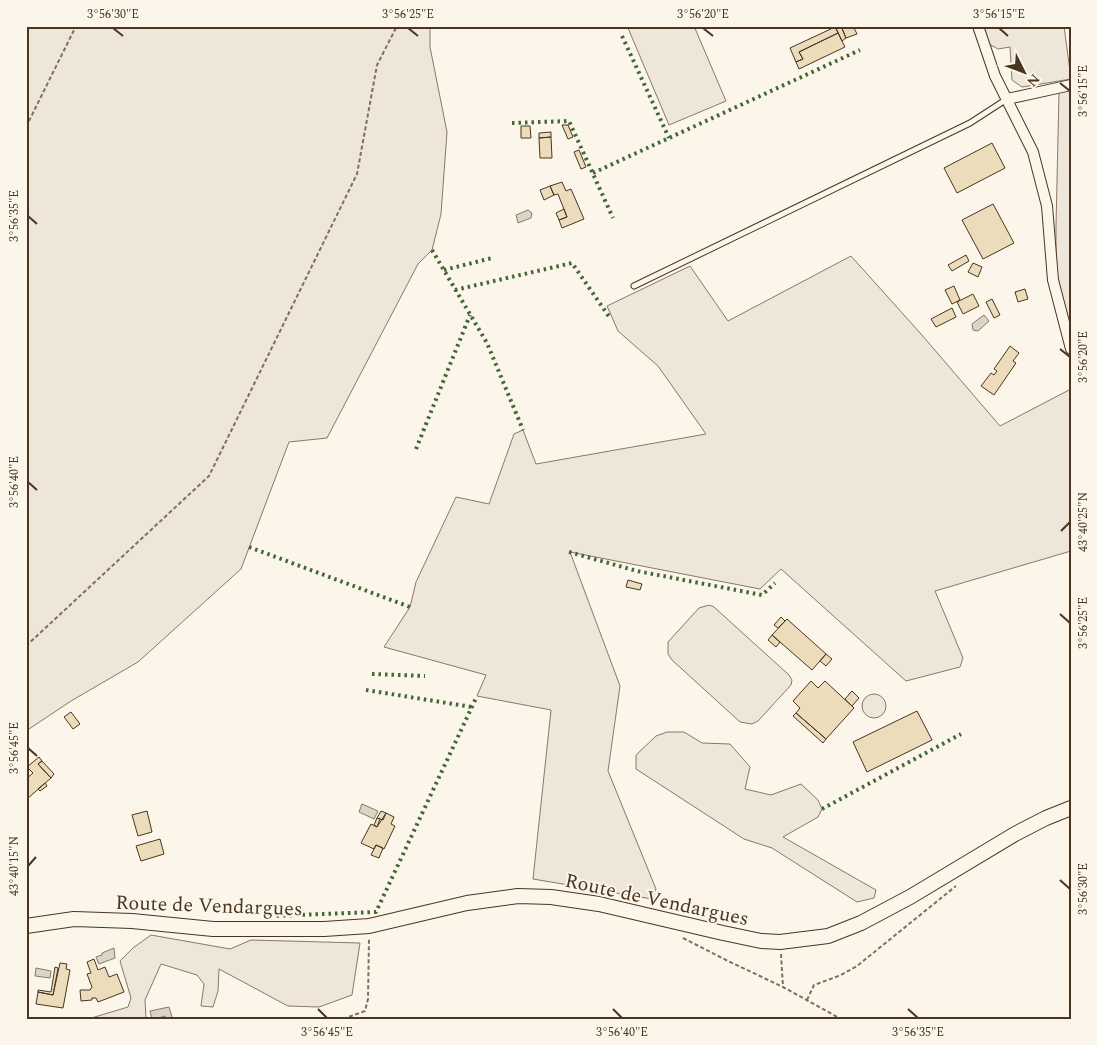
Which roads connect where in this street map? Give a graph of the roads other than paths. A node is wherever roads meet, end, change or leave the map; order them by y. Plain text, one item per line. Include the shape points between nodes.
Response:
1 (978, 26) edge
2 (1071, 85) edge
3 (1007, 99) junction
4 (634, 286) dead end
5 (1071, 349) edge
6 (1071, 808) edge
7 (26, 926) edge

1 - 3 street via 995,76
2 - 3 street
3 - 4 lane via 970,122
3 - 5 street via 1033,152 1047,206 1053,280
6 - 7 street, Route de Vendargues via 1014,834 861,923 828,936 780,942 761,941 599,904 518,896 467,903 370,926 324,929 213,929 74,919

